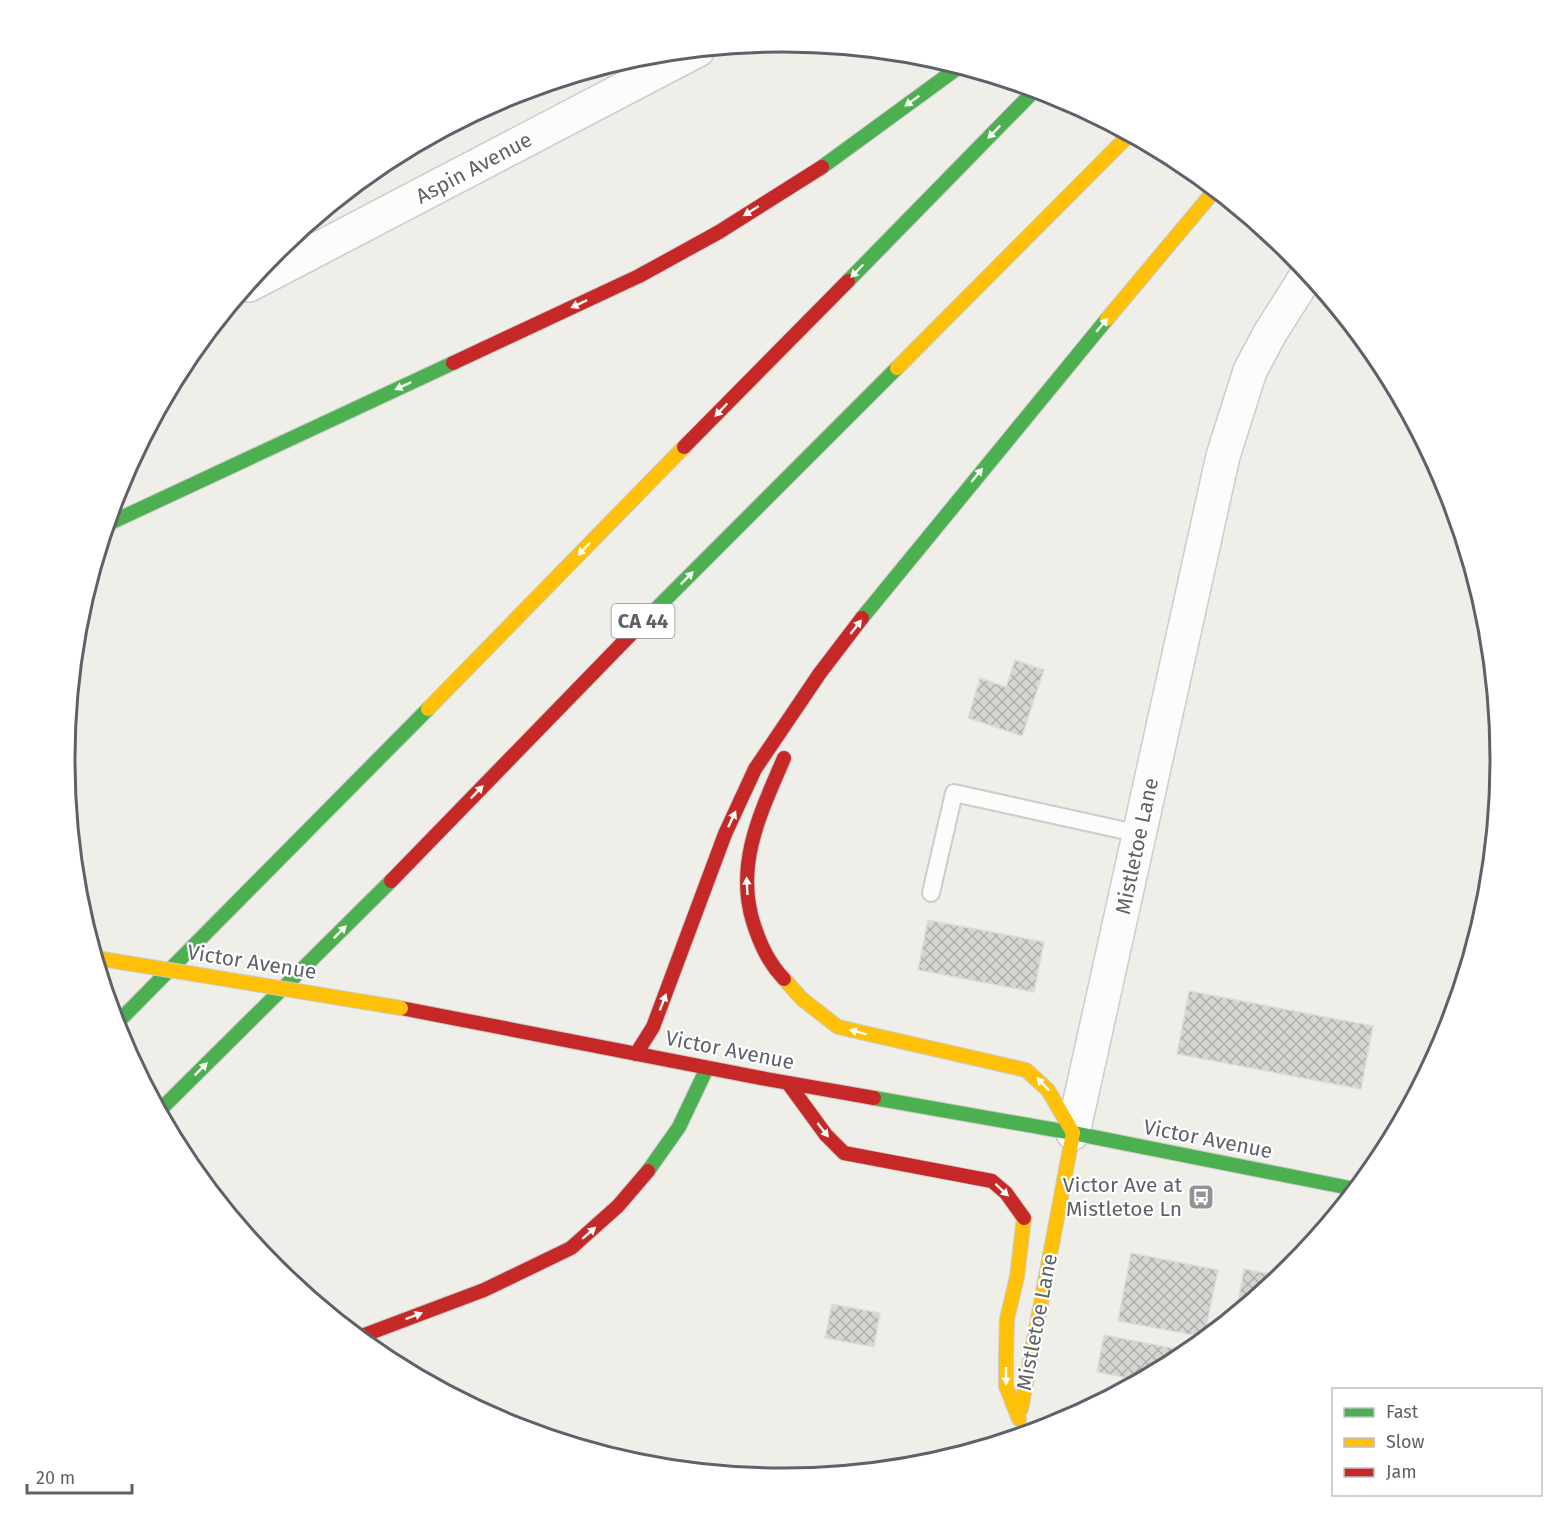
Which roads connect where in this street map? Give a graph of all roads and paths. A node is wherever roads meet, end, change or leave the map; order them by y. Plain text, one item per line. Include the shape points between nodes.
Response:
1 (677, 61) edge
2 (951, 73) edge
3 (1028, 97) edge
4 (1124, 140) edge
5 (1210, 196) edge
6 (270, 274) edge
7 (1303, 281) edge
8 (118, 519) edge
9 (820, 674) junction
10 (1140, 834) junction
11 (931, 892) dead end
12 (105, 959) edge
13 (124, 1016) edge
14 (636, 1053) junction
15 (707, 1068) junction
16 (788, 1083) junction
17 (165, 1105) edge
18 (1073, 1133) junction
19 (1347, 1187) edge
20 (369, 1333) edge
21 (1019, 1419) junction
22 (1017, 1427) edge

1 - 6 street, Aspin Avenue
2 -> 8 main road via 833,160 719,232 639,276
3 -> 13 main road
17 -> 4 main road, CA 44
9 -> 5 main road via 896,575
7 - 10 street, Mistletoe Lane via 1250,371 1223,456
14 -> 9 main road via 653,1028 693,915 755,769
18 -> 9 main road via 1050,1092 1026,1070 838,1026 802,999 760,945 747,902 746,869 758,818
10 - 11 lane via 954,793
10 - 18 street, Mistletoe Lane
12 - 14 main road, Victor Avenue, bridge via 401,1008
14 - 15 main road, Victor Avenue
15 - 16 main road, Victor Avenue
20 -> 15 main road via 484,1290 571,1248 618,1206 658,1159 679,1127
16 - 18 main road, Victor Avenue
16 -> 21 main road via 826,1136 844,1152 992,1181 1004,1190 1024,1218 1006,1353 1006,1386
18 - 19 main road, Victor Avenue
18 - 21 main road, Mistletoe Lane
21 - 22 main road, Mistletoe Lane

